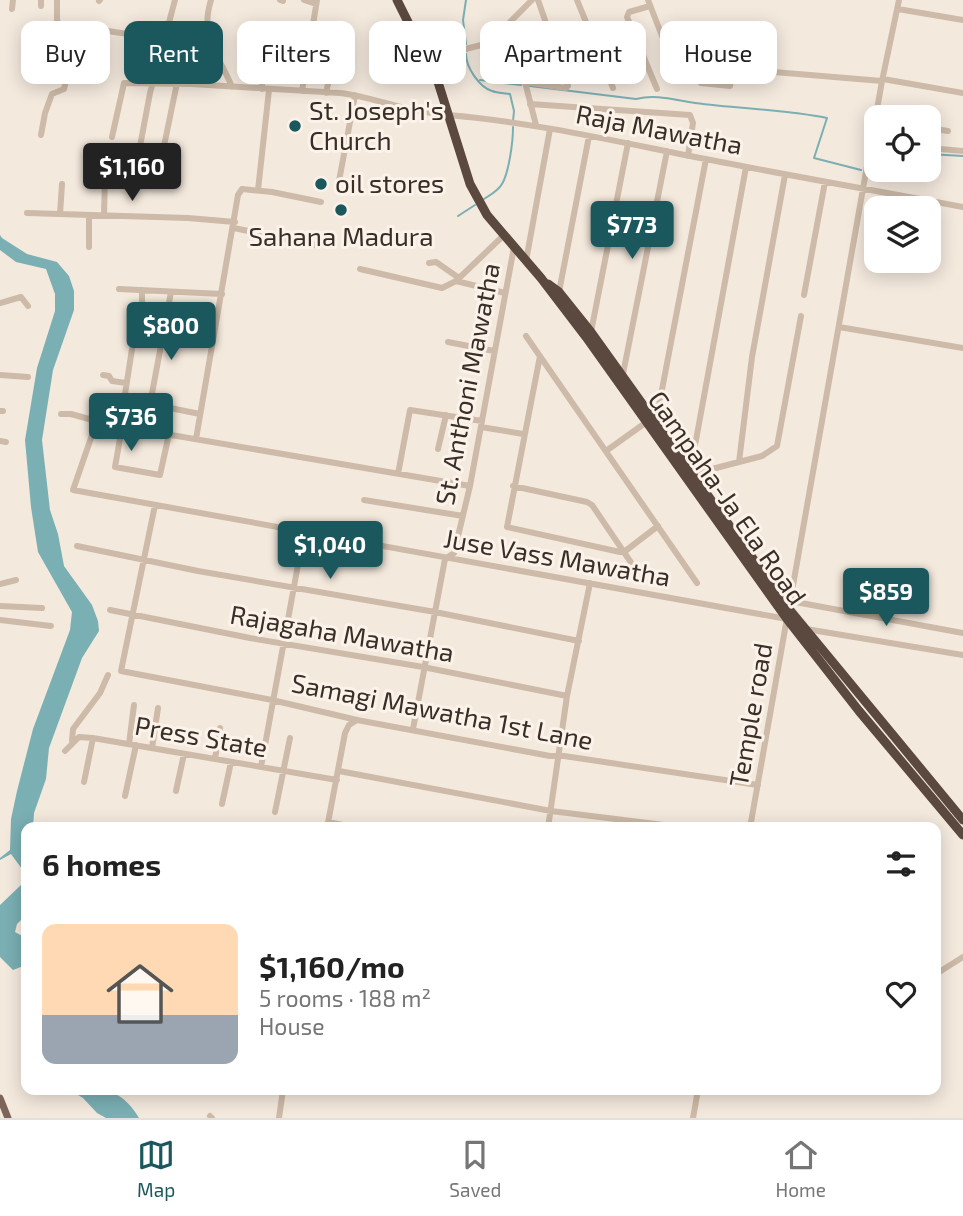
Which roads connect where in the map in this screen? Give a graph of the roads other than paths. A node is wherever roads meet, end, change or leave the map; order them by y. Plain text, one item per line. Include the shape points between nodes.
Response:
1 (13, 0) edge
2 (57, 0) edge
3 (173, 0) edge
4 (211, 0) edge
5 (304, 0) edge
6 (397, 0) edge
7 (532, 0) edge
8 (538, 0) edge
9 (577, 0) edge
10 (899, 0) edge
11 (316, 2) edge
12 (649, 3) edge
13 (12, 9) dead end
14 (898, 9) junction
15 (963, 20) edge
16 (58, 21) edge
17 (168, 21) edge
18 (408, 21) edge
19 (545, 21) edge
20 (660, 31) edge
21 (466, 49) edge
22 (777, 72) edge
23 (883, 80) junction
24 (65, 84) edge
25 (153, 84) joint
26 (177, 84) edge
27 (188, 84) edge
28 (265, 84) edge
29 (328, 84) edge
30 (437, 84) edge
31 (525, 84) edge
32 (538, 84) edge
33 (567, 84) edge
34 (711, 84) edge
35 (730, 84) edge
36 (232, 88) junction
37 (265, 89) junction
38 (613, 89) dead end
39 (657, 89) dead end
40 (302, 91) junction
41 (326, 93) junction
42 (963, 93) edge
43 (355, 95) junction
44 (530, 104) junction
45 (879, 105) edge
46 (448, 114) junction
47 (536, 125) junction
48 (550, 129) junction
49 (941, 130) edge
50 (948, 131) dead end
51 (41, 135) dead end
52 (589, 136) junction
53 (112, 137) dead end
54 (628, 143) junction
55 (163, 146) dead end
56 (941, 149) edge
57 (667, 151) junction
58 (963, 151) edge
59 (688, 156) junction
60 (138, 157) dead end
61 (706, 159) junction
62 (746, 167) junction
63 (785, 174) junction
64 (105, 178) dead end
65 (339, 181) dead end
66 (825, 182) junction
67 (864, 182) edge
68 (62, 184) dead end
69 (863, 188) junction
70 (258, 190) junction
71 (321, 202) dead end
72 (963, 207) edge
73 (27, 213) dead end
74 (60, 214) junction
75 (89, 215) junction
76 (104, 215) junction
77 (234, 225) junction
78 (503, 236) junction
79 (320, 246) dead end
80 (89, 247) dead end
81 (514, 247) junction
82 (526, 261) junction
83 (429, 263) dead end
84 (360, 270) dead end
85 (541, 278) junction
86 (458, 280) junction
87 (119, 289) dead end
88 (142, 290) junction
89 (171, 292) junction
90 (559, 292) junction
91 (505, 293) junction
92 (222, 294) junction
93 (804, 295) dead end
94 (0, 303) edge
95 (28, 306) dead end
96 (142, 311) dead end
97 (801, 316) dead end
98 (839, 327) junction
99 (591, 332) junction
100 (526, 336) dead end
101 (448, 342) dead end
102 (963, 348) edge
103 (132, 349) dead end
104 (494, 351) junction
105 (540, 356) junction
106 (0, 375) edge
107 (103, 375) dead end
108 (28, 377) dead end
109 (621, 379) junction
110 (126, 383) junction
111 (127, 413) junction
112 (61, 414) dead end
113 (200, 414) junction
114 (446, 415) junction
115 (96, 421) junction
116 (652, 421) junction
117 (481, 424) junction
118 (169, 434) junction
119 (523, 434) junction
120 (196, 439) junction
121 (439, 449) dead end
122 (606, 452) junction
123 (738, 462) junction
124 (688, 472) junction
125 (398, 474) junction
126 (470, 486) junction
127 (513, 486) junction
128 (364, 500) dead end
129 (155, 505) junction
130 (463, 516) junction
131 (658, 526) junction
132 (304, 532) junction
133 (77, 546) dead end
134 (624, 552) junction
135 (445, 559) junction
136 (144, 560) junction
137 (632, 564) dead end
138 (16, 580) dead end
139 (590, 583) junction
140 (697, 583) dead end
141 (0, 584) edge
142 (292, 588) junction
143 (0, 606) edge
144 (43, 607) dead end
145 (110, 610) dead end
146 (788, 610) junction
147 (435, 612) junction
148 (133, 614) junction
149 (0, 620) edge
150 (51, 626) dead end
151 (804, 628) junction
152 (963, 633) edge
153 (579, 640) junction
154 (283, 643) junction
155 (963, 655) edge
156 (423, 667) junction
157 (107, 675) dead end
158 (567, 696) junction
159 (272, 700) junction
160 (134, 705) dead end
161 (158, 708) dead end
162 (357, 720) junction
163 (220, 728) dead end
164 (413, 729) junction
165 (93, 738) junction
166 (289, 738) dead end
167 (72, 741) junction
168 (132, 744) junction
169 (152, 748) junction
170 (65, 751) dead end
171 (184, 754) junction
172 (558, 757) junction
173 (215, 759) junction
174 (231, 762) junction
175 (261, 767) junction
176 (282, 770) junction
177 (339, 771) junction
178 (337, 780) junction
179 (85, 782) dead end
180 (758, 785) junction
181 (176, 790) dead end
182 (125, 796) dead end
183 (222, 804) dead end
184 (551, 811) junction
185 (275, 812) dead end
186 (963, 820) edge
187 (329, 822) edge
188 (549, 822) edge
189 (640, 822) edge
190 (751, 822) edge
191 (963, 835) edge
192 (963, 957) edge
193 (941, 971) edge
194 (282, 1095) edge
195 (697, 1095) edge
196 (0, 1098) edge
197 (8, 1118) edge
198 (279, 1118) edge
199 (692, 1118) edge

1 - 13 street
2 - 16 street
3 - 17 street
4 - 36 street via 206,17 209,42
5 - 11 street
6 - 18 highway, Gampaha-Ja Ela Road
7 - 21 street via 489,43
8 - 19 street
9 - 38 street
10 - 14 street, Temple road
11 - 40 street
12 - 20 street
12 - 39 street via 627,17
14 - 15 street
14 - 23 street, Temple road
22 - 23 street
23 - 42 street
23 - 45 street, Temple road
24 - 51 street via 52,94
25 - 53 street, Raja Mawatha via 122,85
25 - 60 street
26 - 55 street
27 - 36 street, Raja Mawatha
28 - 37 street
29 - 41 street
30 - 46 highway, Gampaha-Ja Ela Road
31 - 44 street
32 - 33 street via 566,88
34 - 35 street
36 - 37 street, Raja Mawatha
37 - 40 street, Raja Mawatha
37 - 70 street
40 - 41 street, Raja Mawatha
41 - 43 street, Raja Mawatha
43 - 46 street, Raja Mawatha via 418,113
43 - 65 street
44 - 47 street
44 - 59 street via 690,115
46 - 47 street, Raja Mawatha
46 - 78 highway, Gampaha-Ja Ela Road via 470,184
47 - 48 street, Raja Mawatha
48 - 52 street, Raja Mawatha
48 - 82 street
49 - 50 street
52 - 54 street, Raja Mawatha
52 - 90 street
54 - 57 street, Raja Mawatha
54 - 99 street
56 - 58 street
57 - 59 street, Raja Mawatha
57 - 109 street
59 - 61 street, Raja Mawatha
61 - 62 street, Raja Mawatha
61 - 116 street
62 - 63 street, Raja Mawatha
62 - 124 street
63 - 66 street, Raja Mawatha
63 - 123 street
64 - 76 street
66 - 69 street, Raja Mawatha
66 - 93 street
67 - 69 street, Temple road
68 - 74 street
69 - 72 street, Raja Mawatha
69 - 98 street, Temple road
70 - 71 street
70 - 77 street via 242,189
73 - 74 street
74 - 75 street
75 - 76 street
75 - 80 street
76 - 77 street
77 - 79 street
77 - 92 street
78 - 81 highway, Gampaha-Ja Ela Road
78 - 86 street
81 - 82 highway, Gampaha-Ja Ela Road
81 - 91 street, St. Anthoni Mawatha
82 - 85 highway, Gampaha-Ja Ela Road
83 - 86 street via 436,262
84 - 86 street via 442,288
85 - 90 highway, Gampaha-Ja Ela Road
85 - 109 highway, Gampaha-Ja Ela Road
86 - 91 street
87 - 88 street
88 - 89 street
88 - 96 street
89 - 92 street
89 - 113 street via 150,404
90 - 99 highway, Gampaha-Ja Ela Road
91 - 104 street, St. Anthoni Mawatha
92 - 113 street
94 - 95 street via 21,297
97 - 123 street via 777,446 762,456
98 - 102 street
98 - 146 street, Temple road
99 - 109 highway, Gampaha-Ja Ela Road
100 - 105 street
101 - 104 street
103 - 110 street
104 - 117 street, St. Anthoni Mawatha
105 - 119 street
105 - 122 street
106 - 108 street
107 - 110 street
109 - 116 highway, Gampaha-Ja Ela Road
110 - 111 street via 123,407
111 - 115 street via 103,408
111 - 118 street via 142,430
111 - 118 street via 115,467 160,475
112 - 115 street
113 - 120 street
114 - 117 street
114 - 121 street
114 - 125 street via 410,410
115 - 129 street, Juse Vass Mawatha via 73,490
116 - 122 street
116 - 124 highway, Gampaha-Ja Ela Road
117 - 119 street
117 - 126 street, St. Anthoni Mawatha
118 - 120 street
119 - 127 street
120 - 125 street
122 - 131 street
123 - 124 street
124 - 146 highway, Gampaha-Ja Ela Road
125 - 126 street
126 - 130 street, St. Anthoni Mawatha
127 - 134 street via 587,502
127 - 134 street via 507,527
128 - 130 street
129 - 132 street, Juse Vass Mawatha
129 - 136 street
130 - 135 street, St. Anthoni Mawatha via 454,553
131 - 134 street
131 - 140 street
132 - 135 street, Juse Vass Mawatha
132 - 142 street
133 - 136 street
134 - 137 street
135 - 139 street, Juse Vass Mawatha
135 - 147 street, St. Anthoni Mawatha
136 - 142 street
136 - 148 street
138 - 141 street
139 - 146 street, Juse Vass Mawatha
139 - 153 street
142 - 147 street
142 - 154 street
143 - 144 street
145 - 148 street, Rajagaha Mawatha
146 - 151 highway, Gampaha-Ja Ela Road
146 - 152 street, Juse Vass Mawatha
146 - 180 street, Temple road
146 - 191 highway, Gampaha-Ja Ela Road via 859,711
147 - 153 street
147 - 156 street, St. Anthoni Mawatha
148 - 154 street, Rajagaha Mawatha
148 - 159 street, Samagi Mawatha 1st Lane via 121,671
149 - 150 street
151 - 155 street
151 - 186 highway, Gampaha-Ja Ela Road
153 - 158 street
154 - 156 street, Rajagaha Mawatha
154 - 159 street
156 - 158 street, Rajagaha Mawatha
156 - 164 street, St. Anthoni Mawatha
157 - 167 street via 73,729
158 - 172 street
159 - 162 street, Samagi Mawatha 1st Lane
159 - 175 street
160 - 168 street
161 - 169 street
162 - 164 street, Samagi Mawatha 1st Lane
162 - 177 street via 345,733
163 - 173 street
164 - 172 street, Samagi Mawatha 1st Lane
165 - 167 street, Press State
165 - 168 street, Press State
165 - 179 street
166 - 176 street
167 - 170 street
168 - 169 street, Press State
168 - 182 street
169 - 171 street, Press State
171 - 173 street, Press State
171 - 181 street
172 - 180 street, Samagi Mawatha 1st Lane
172 - 184 street
173 - 174 street, Press State
174 - 175 street, Press State
174 - 183 street
175 - 176 street, Press State
176 - 178 street, Press State
176 - 185 street
177 - 178 street
177 - 184 street
178 - 187 street
180 - 190 street, Temple road
184 - 188 street
184 - 189 street
192 - 193 street
194 - 198 street
195 - 199 street
196 - 197 main road

